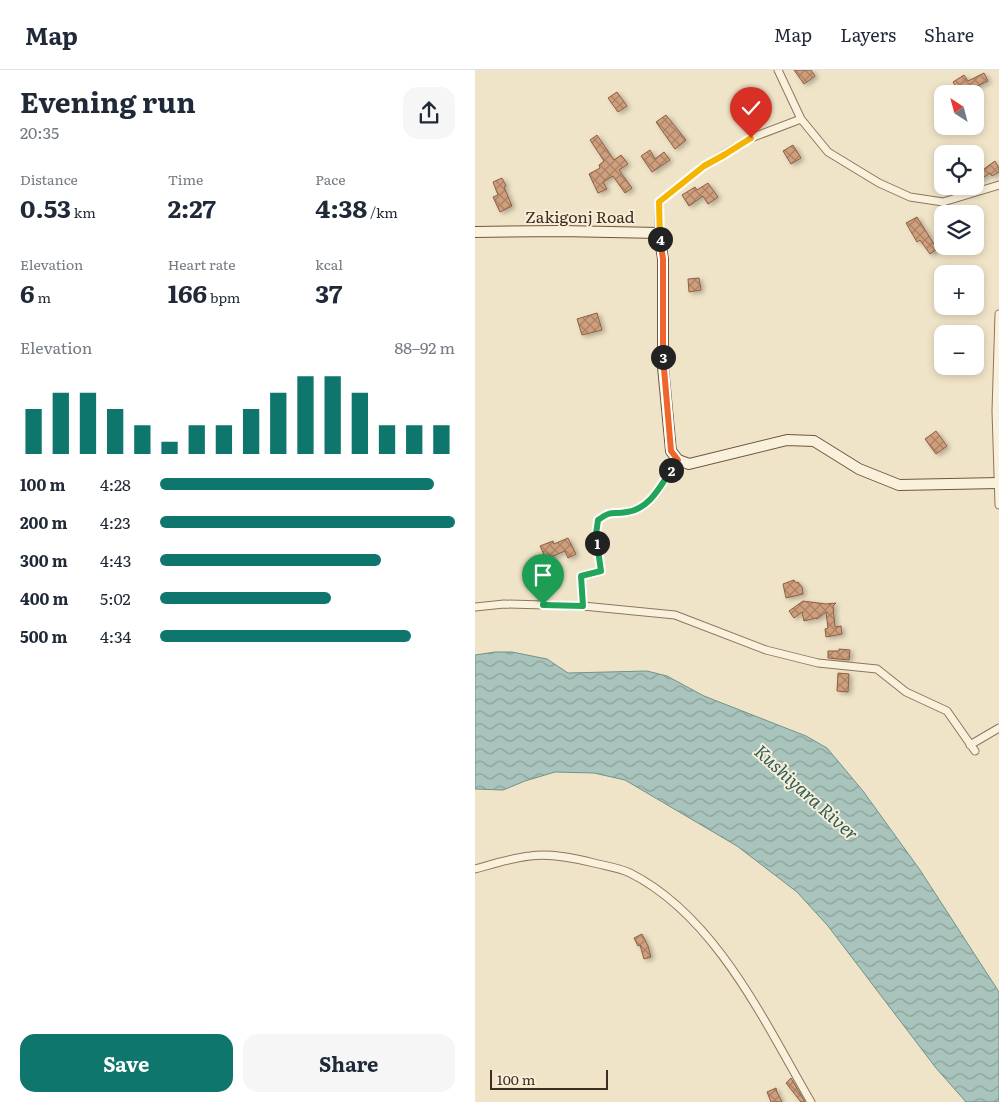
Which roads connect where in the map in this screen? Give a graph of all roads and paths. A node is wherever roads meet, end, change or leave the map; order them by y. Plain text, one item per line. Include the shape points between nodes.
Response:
1 (779, 70) edge
2 (801, 119) junction
3 (999, 185) edge
4 (475, 232) edge
5 (659, 233) junction
6 (999, 314) edge
7 (678, 460) junction
8 (998, 483) edge
9 (999, 505) edge
10 (583, 606) junction
11 (475, 607) edge
12 (999, 728) edge
13 (475, 869) edge
14 (811, 1102) edge

1 - 2 street
2 - 3 street via 828,152 879,183 910,197 943,202
2 - 5 street via 751,138 704,166 659,202
4 - 5 main road, Zakigonj Road
5 - 7 main road via 663,259 663,367 671,451
6 - 8 street
7 - 8 main road via 689,464 787,440 814,441 859,469 899,485
7 - 10 street via 647,504 627,512 609,512 598,520 596,534 601,571 581,576
8 - 9 street
10 - 11 street via 504,604
10 - 12 street via 675,615 767,650 818,663 877,669 906,692 947,711 973,748
13 - 14 street via 531,856 572,858 629,872 660,890 698,924 735,974

